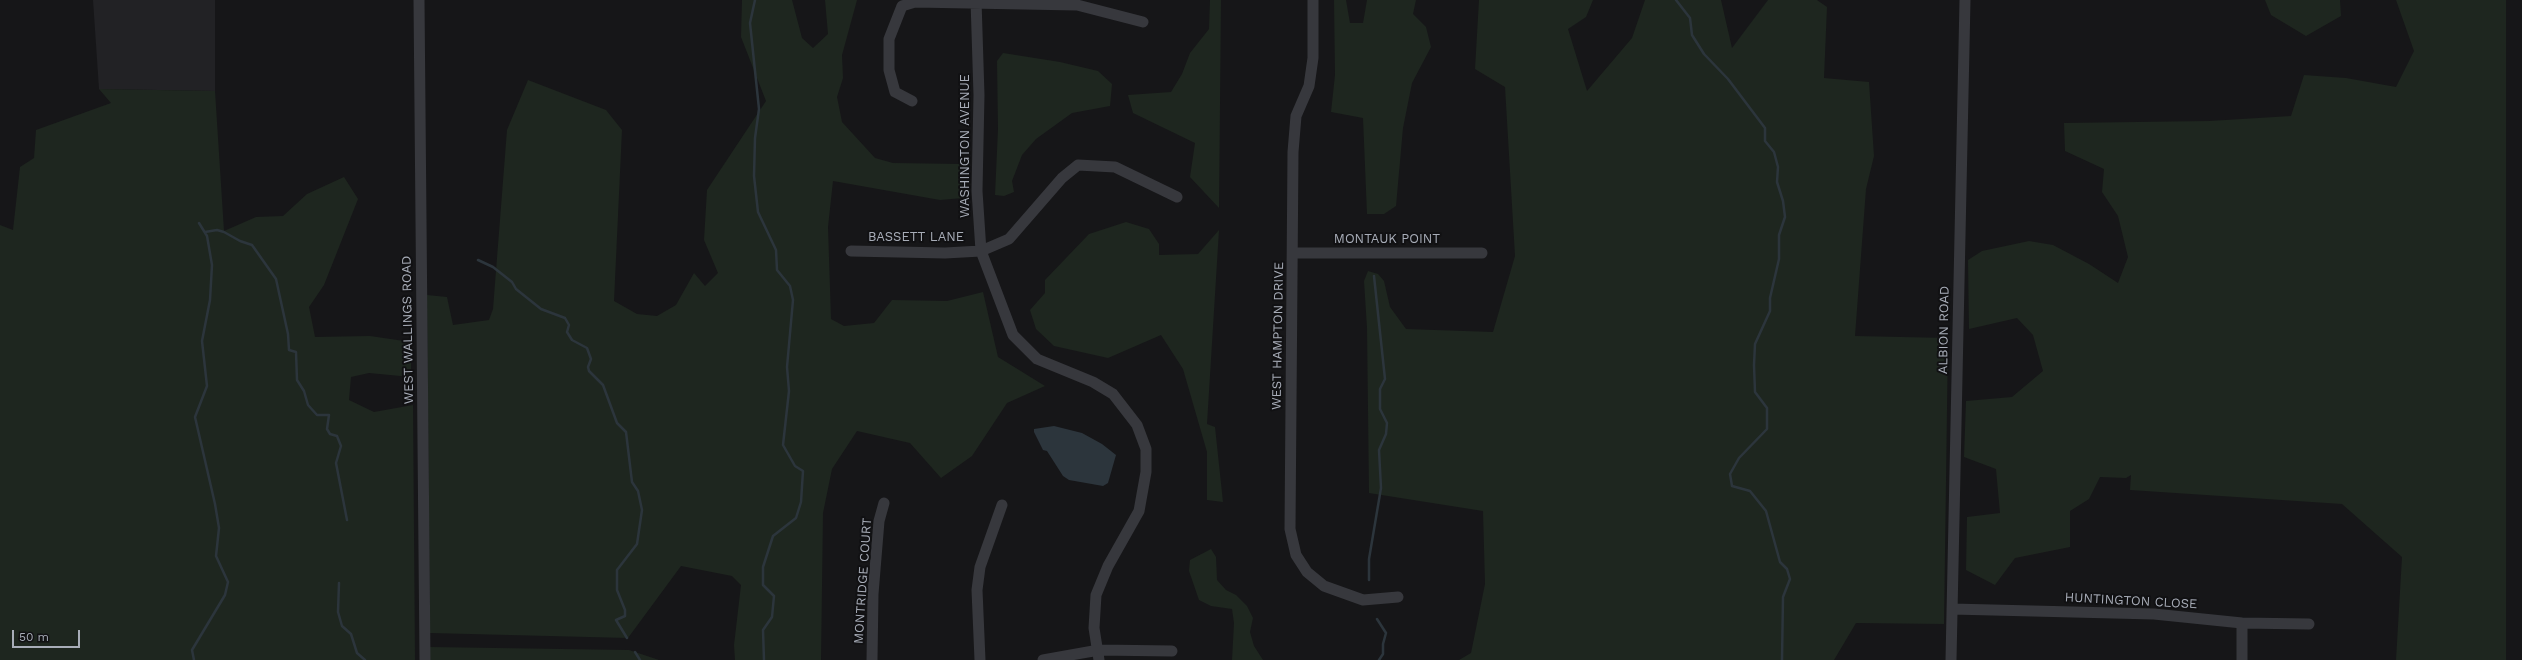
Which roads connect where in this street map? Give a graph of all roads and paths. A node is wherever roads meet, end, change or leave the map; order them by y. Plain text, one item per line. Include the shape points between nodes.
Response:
1 (419, 0) edge
2 (977, 0) edge
3 (1313, 0) edge
4 (1964, 0) edge
5 (1143, 22) dead end
6 (912, 101) dead end
7 (1177, 196) dead end
8 (851, 251) dead end
9 (981, 251) junction
10 (1482, 253) dead end
11 (1293, 254) junction
12 (884, 503) dead end
13 (1002, 505) dead end
14 (1398, 597) dead end
15 (1952, 609) junction
16 (2242, 623) junction
17 (2309, 624) dead end
18 (1172, 651) dead end
19 (1099, 655) edge
20 (425, 660) edge
21 (872, 660) edge
22 (980, 660) edge
23 (1043, 660) edge
24 (1952, 660) edge
25 (2242, 660) edge

1 - 20 street, WEST WALLINGS ROAD
2 - 5 street via 1077,4
2 - 6 street via 915,2 902,6 889,39 889,70 895,92
2 - 9 street, WASHINGTON AVENUE via 979,95 976,191
3 - 11 street, WEST HAMPTON DRIVE via 1313,58 1309,86 1296,116 1293,152
4 - 15 street, ALBION ROAD
7 - 9 street via 1115,167 1078,165 1062,178 1009,239
8 - 9 street, BASSETT LANE
9 - 19 street, WASHINGTON AVENUE via 1013,335 1037,359 1094,382 1113,394 1137,425 1146,449 1146,472 1139,511 1108,566 1096,595 1094,628
10 - 11 street, MONTAUK POINT
11 - 14 street, WEST HAMPTON DRIVE via 1290,529 1296,555 1307,572 1324,586 1363,600
12 - 21 street, MONTRIDGE COURT via 879,521 873,594
13 - 22 street via 980,567 977,590
15 - 16 street, HUNTINGTON CLOSE via 2154,614
15 - 24 street, ALBION ROAD
16 - 17 street, HUNTINGTON CLOSE
16 - 25 street
18 - 19 street
19 - 23 street

